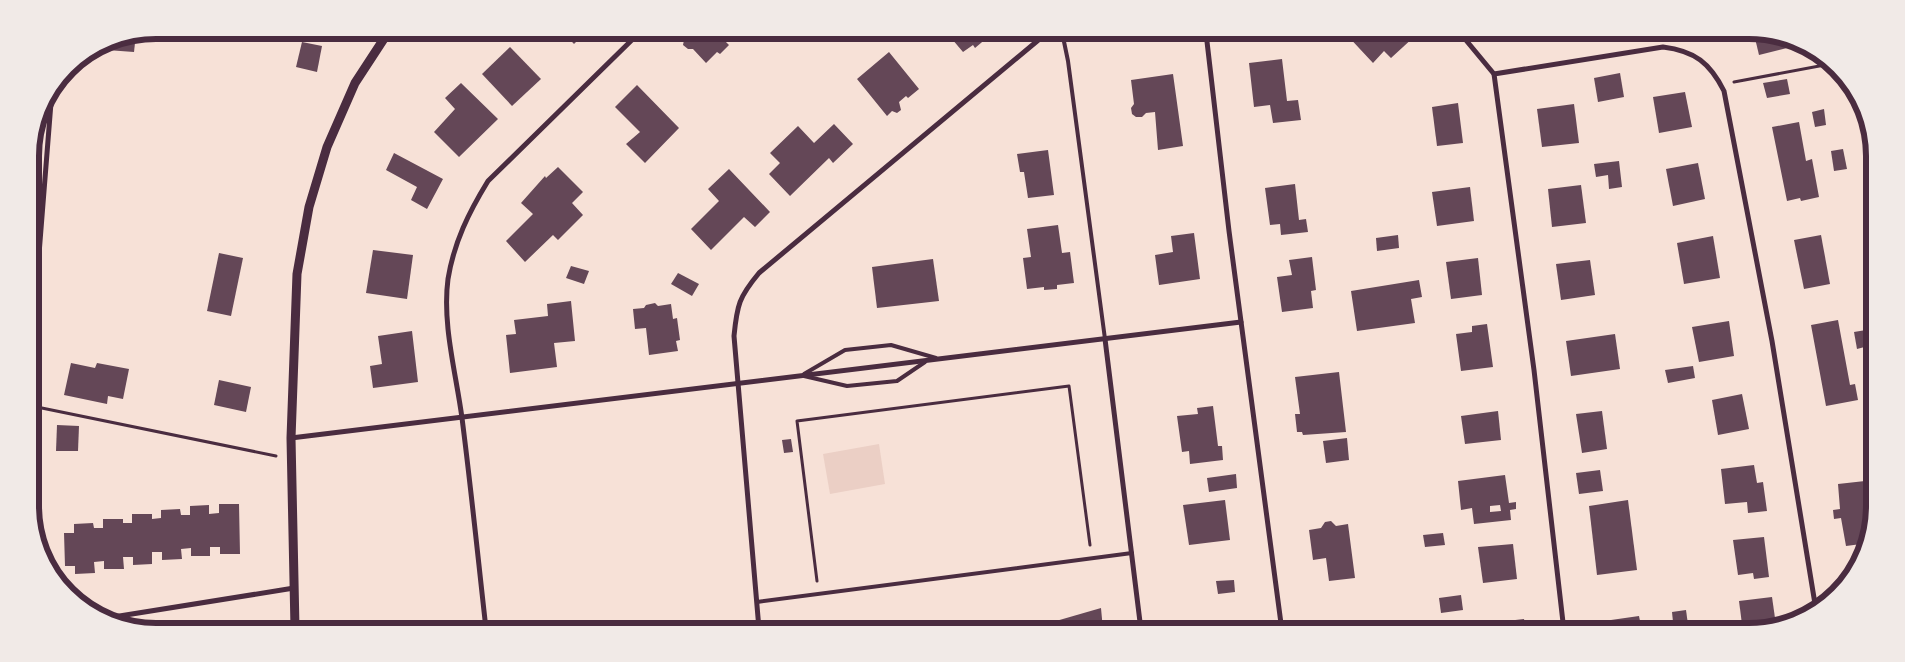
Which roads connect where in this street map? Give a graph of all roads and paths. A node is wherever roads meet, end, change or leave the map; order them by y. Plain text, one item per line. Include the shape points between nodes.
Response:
1 (384, 39) edge
2 (633, 39) edge
3 (1040, 39) edge
4 (1063, 39) edge
5 (1207, 39) edge
6 (1464, 39) edge
7 (1823, 65) edge
8 (1494, 74) junction
9 (1721, 85) junction
10 (51, 104) edge
11 (39, 254) edge
12 (1241, 322) junction
13 (1105, 339) junction
14 (938, 359) junction
15 (927, 360) junction
16 (802, 376) junction
17 (737, 384) junction
18 (39, 407) edge
19 (462, 417) junction
20 (291, 438) junction
21 (280, 456) dead end
22 (1132, 553) junction
23 (1092, 559) junction
24 (295, 588) junction
25 (819, 594) junction
26 (757, 602) junction
27 (1815, 603) edge
28 (118, 616) edge
29 (295, 623) edge
30 (485, 623) edge
31 (759, 623) edge
32 (1141, 623) edge
33 (1281, 623) edge
34 (1563, 623) edge

1 - 20 street via 355,83 327,147 309,207 297,274
2 - 19 street via 488,181 470,209 457,242 448,280 448,320
3 - 17 street via 760,273 745,291 736,312
4 - 13 lane
5 - 12 street
6 - 8 street
7 - 9 path
8 - 9 street via 1663,47 1686,52 1704,61
8 - 34 street via 1534,370
9 - 27 street via 1728,107 1772,341
10 - 11 street
12 - 13 street
12 - 33 street
13 - 14 street
13 - 22 street
14 - 15 street
14 - 16 lane via 891,345 845,350
15 - 16 street
15 - 16 lane via 897,380 846,386
16 - 17 street
17 - 19 street
17 - 26 street
18 - 21 path
19 - 20 street
19 - 30 street
20 - 24 street
22 - 23 lane
22 - 32 street
23 - 25 lane
23 - 25 path via 1070,386 797,421
24 - 28 street
24 - 29 street
25 - 26 lane
26 - 31 street

